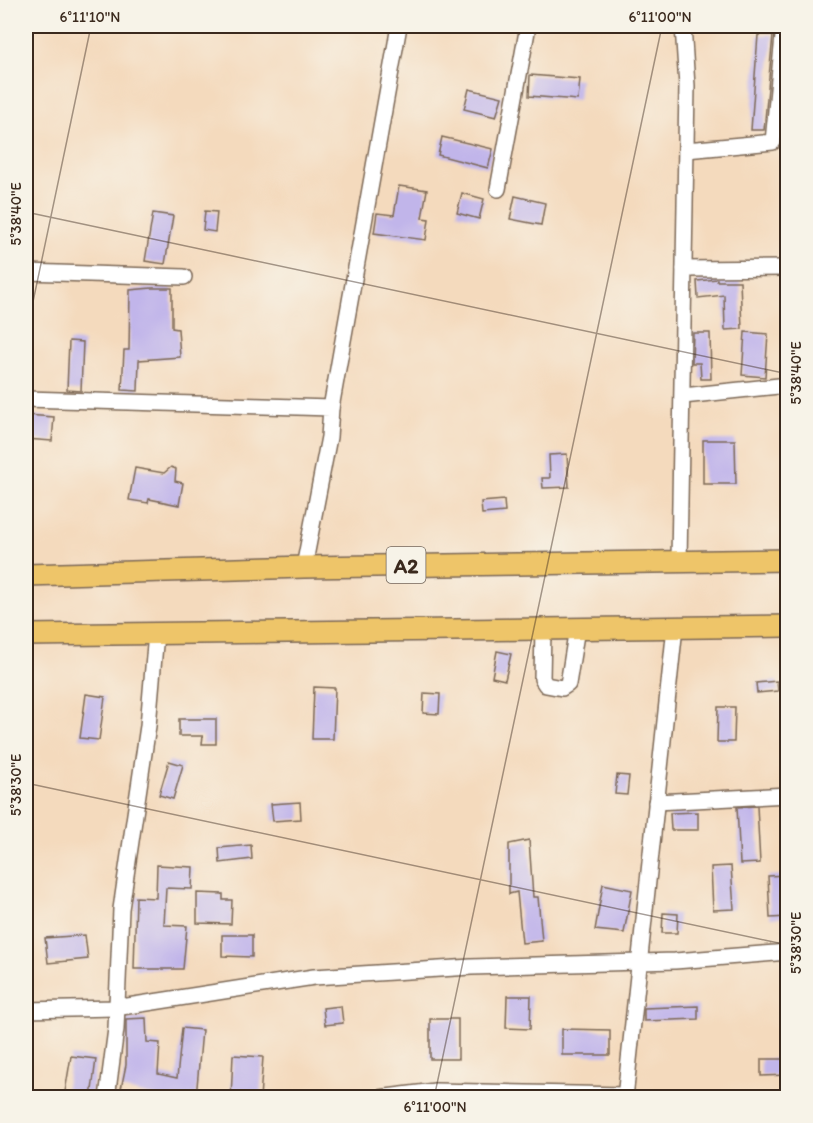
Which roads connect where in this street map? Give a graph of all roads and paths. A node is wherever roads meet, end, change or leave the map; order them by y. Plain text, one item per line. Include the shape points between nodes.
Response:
1 (399, 26) edge
2 (528, 26) edge
3 (682, 26) edge
4 (784, 26) edge
5 (780, 141) edge
6 (686, 150) junction
7 (498, 189) dead end
8 (788, 268) edge
9 (684, 269) junction
10 (26, 272) edge
11 (184, 277) dead end
12 (788, 385) edge
13 (683, 396) junction
14 (26, 399) edge
15 (331, 408) junction
16 (788, 560) edge
17 (679, 561) junction
18 (304, 567) junction
19 (26, 575) edge
20 (788, 626) edge
21 (675, 627) junction
22 (577, 628) junction
23 (543, 629) junction
24 (156, 633) junction
25 (26, 635) edge
26 (788, 795) edge
27 (656, 802) junction
28 (788, 952) edge
29 (639, 962) junction
30 (115, 1008) junction
31 (26, 1010) edge
32 (625, 1096) edge
33 (107, 1098) edge
34 (378, 1098) edge

1 - 15 street
2 - 7 street
3 - 6 street via 687,86
4 - 5 street
5 - 6 street
6 - 9 street
8 - 9 street
9 - 13 street
10 - 11 street
12 - 13 street
13 - 17 street
14 - 15 street
15 - 18 street
16 - 17 highway, A2
17 - 18 highway, A2
18 - 19 highway, A2
20 - 21 highway
21 - 22 highway
21 - 27 street
22 - 23 highway
22 - 23 street via 568,684 562,688 546,685 542,679
23 - 24 highway
24 - 25 highway
24 - 30 street via 148,726 121,909
26 - 27 street
27 - 29 street
28 - 29 street
29 - 30 street via 314,977
29 - 32 street
30 - 31 street
30 - 33 street
32 - 34 street via 435,1091

